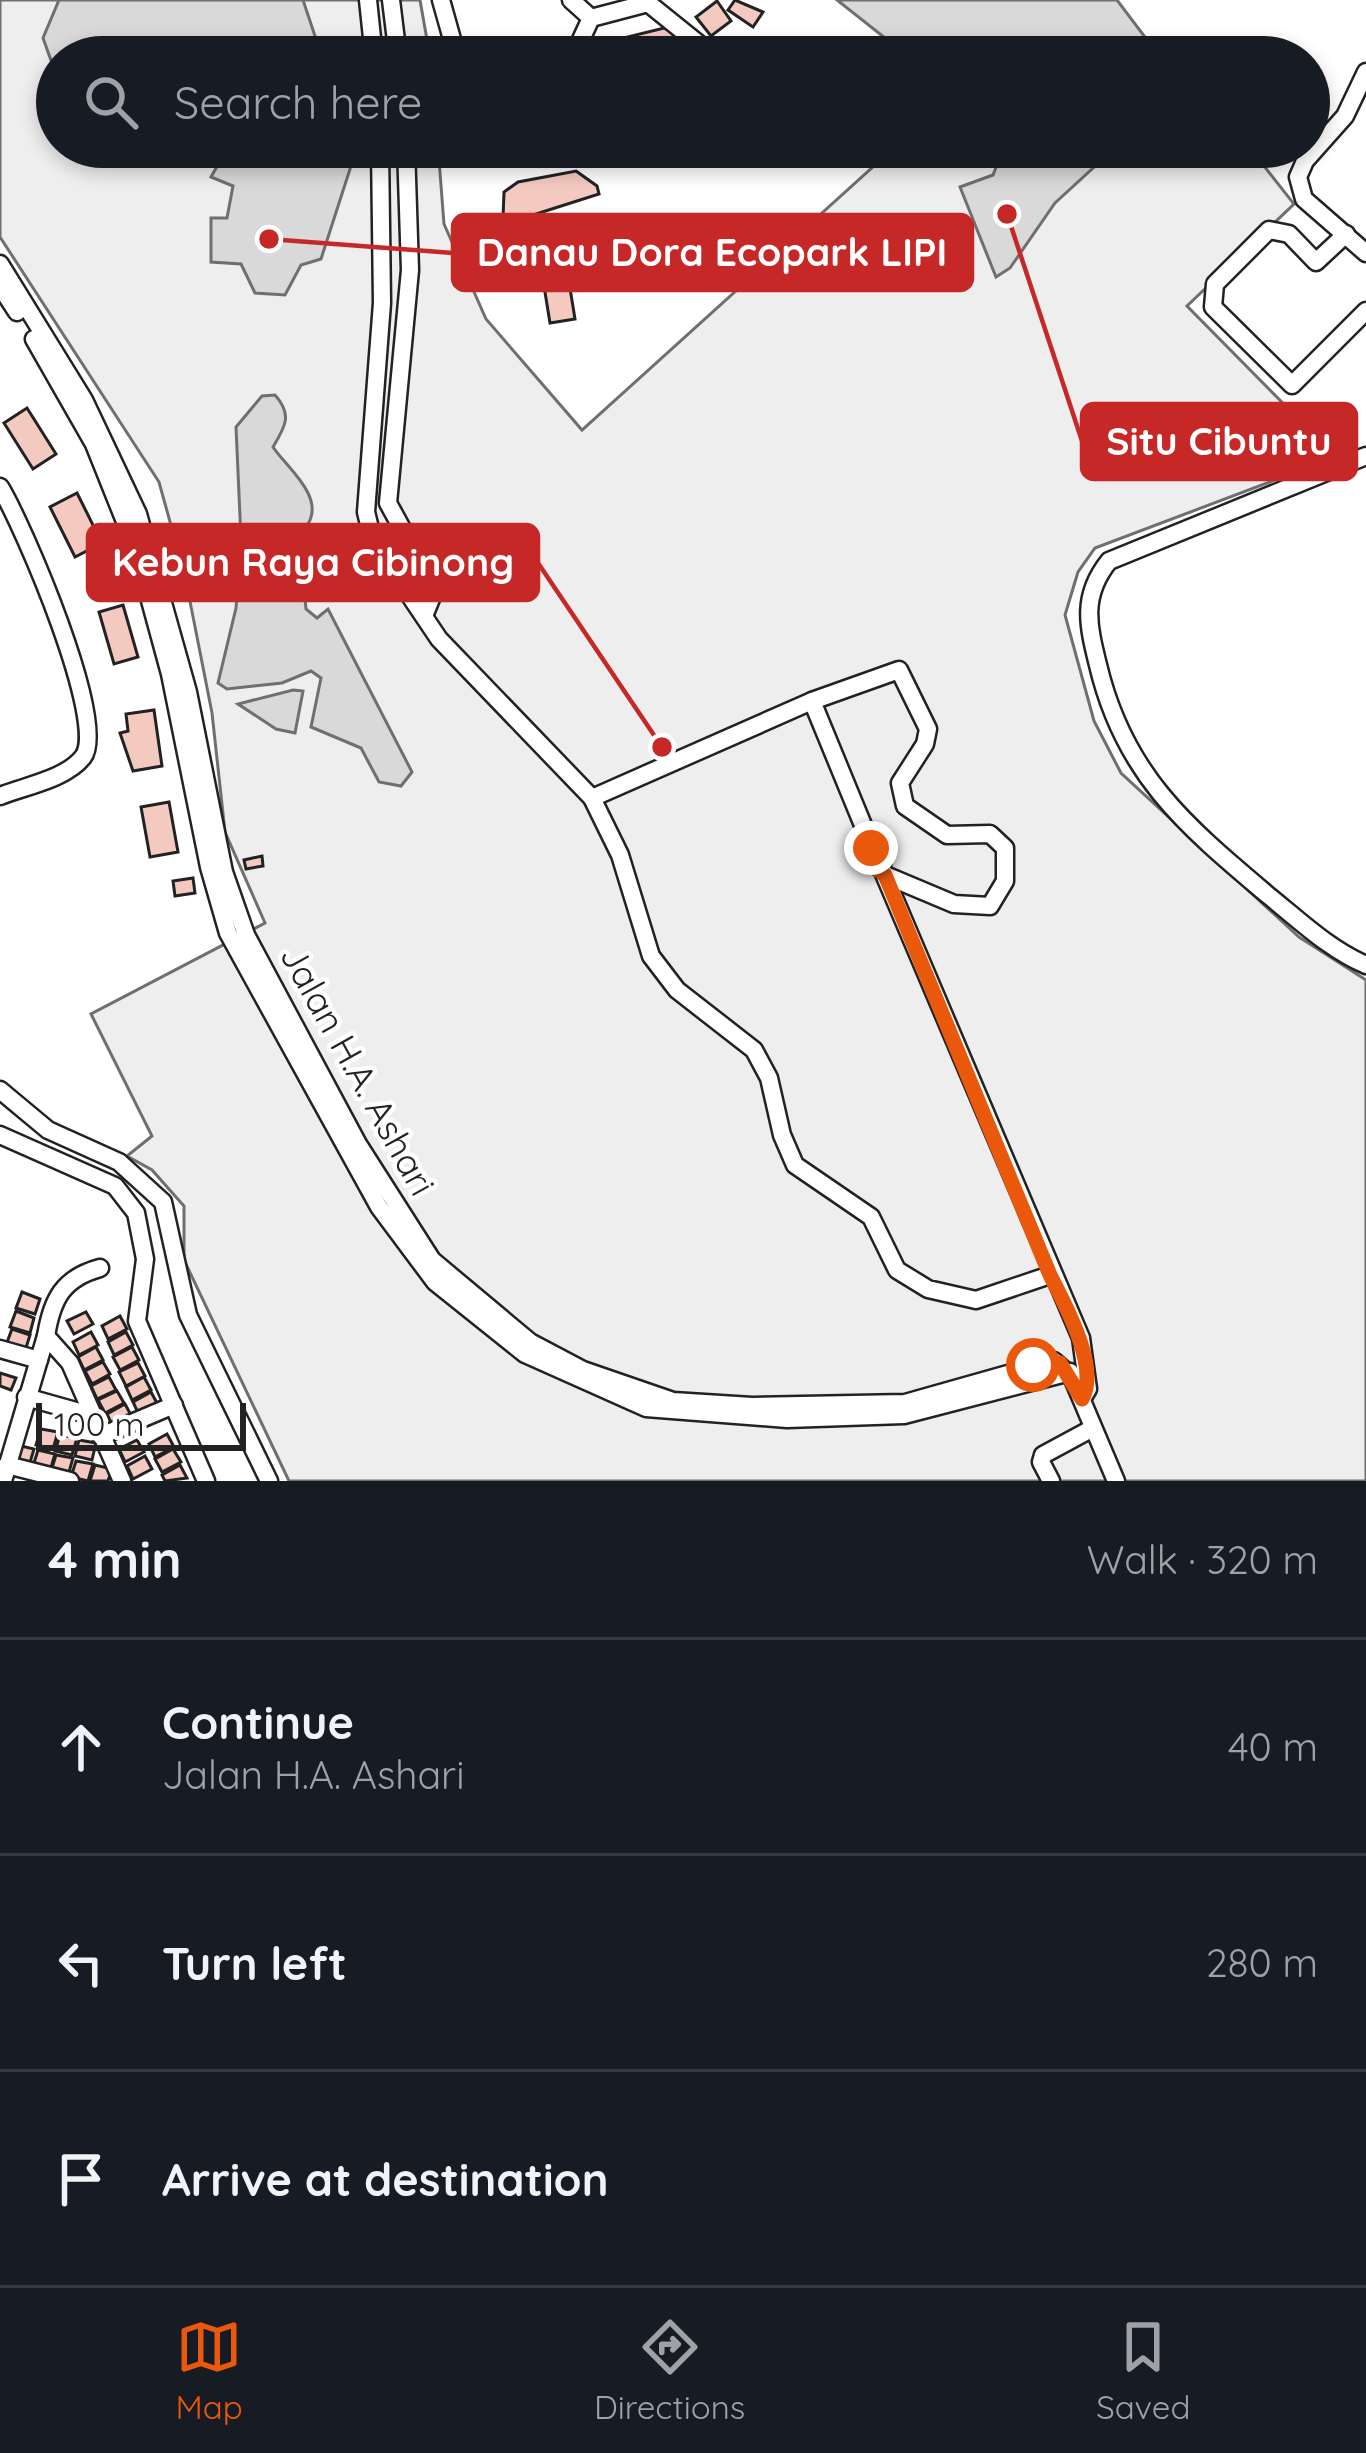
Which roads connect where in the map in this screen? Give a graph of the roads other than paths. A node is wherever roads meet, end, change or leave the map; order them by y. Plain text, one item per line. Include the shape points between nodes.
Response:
1 (368, 0) edge
2 (391, 0) edge
3 (441, 0) edge
4 (571, 0) edge
5 (649, 2) edge
6 (591, 18) junction
7 (372, 36) edge
8 (395, 36) edge
9 (451, 36) edge
10 (583, 36) edge
11 (690, 36) edge
12 (1366, 72) edge
13 (1330, 133) edge
14 (380, 168) edge
15 (407, 168) edge
16 (1302, 168) edge
17 (1346, 234) junction
18 (1366, 253) edge
19 (0, 264) edge
20 (0, 286) edge
21 (1366, 311) edge
22 (79, 404) junction
23 (1366, 456) edge
24 (0, 487) edge
25 (424, 616) junction
26 (812, 701) junction
27 (0, 796) edge
28 (592, 798) junction
29 (883, 871) junction
30 (1366, 965) edge
31 (0, 1090) edge
32 (0, 1135) edge
33 (100, 1268) dead end
34 (1050, 1275) junction
35 (46, 1336) junction
36 (0, 1349) edge
37 (39, 1360) junction
38 (26, 1397) junction
39 (1082, 1399) junction
40 (174, 1406) junction
41 (90, 1414) junction
42 (1093, 1428) junction
43 (101, 1436) junction
44 (5, 1473) edge
45 (70, 1481) edge
46 (122, 1481) edge
47 (206, 1481) edge
48 (269, 1481) edge
49 (1051, 1481) edge
50 (1117, 1481) edge

1 - 7 street
2 - 8 street
3 - 9 street
4 - 6 street
5 - 6 street
5 - 11 street
6 - 10 street
12 - 13 street
14 - 25 street via 382,304 366,512 373,541
15 - 25 street via 404,376 388,491 391,517 435,589
16 - 17 street via 1304,200
17 - 18 street
17 - 21 street via 1316,262 1289,235 1269,230 1215,284 1214,307 1292,385
19 - 22 street, Jalan H.A. Ashari
20 - 22 street, Jalan H.A. Ashari
22 - 39 street, Jalan H.A. Ashari via 138,514 222,892 413,1246 530,1342 673,1401 905,1403 1047,1361 1070,1372
23 - 30 street via 1109,561 1088,598 1087,622 1108,709 1166,806 1312,931
24 - 27 street via 84,698 91,737 69,771
25 - 28 street
26 - 28 street
26 - 29 street via 872,847 886,852
26 - 29 street via 899,670 928,729 901,784 905,806 946,835 990,834 1005,848 1006,880 990,906 954,904
28 - 34 street via 620,855 651,956 677,990 754,1050 795,1165 871,1217 897,1270 928,1289 976,1300
29 - 34 street
31 - 48 street via 47,1130 132,1171 163,1202 188,1315
32 - 40 street via 127,1198 144,1247 137,1321
33 - 35 street via 61,1290
34 - 39 street via 1081,1338 1088,1389
35 - 37 street
35 - 41 street via 70,1363
36 - 37 street
37 - 38 street
38 - 41 street
38 - 44 street
39 - 42 street, Jalan H.A. Ashari
40 - 43 street
40 - 47 street
41 - 43 street
42 - 49 street via 1043,1454
42 - 50 street, Jalan H.A. Ashari
43 - 46 street
44 - 45 street

